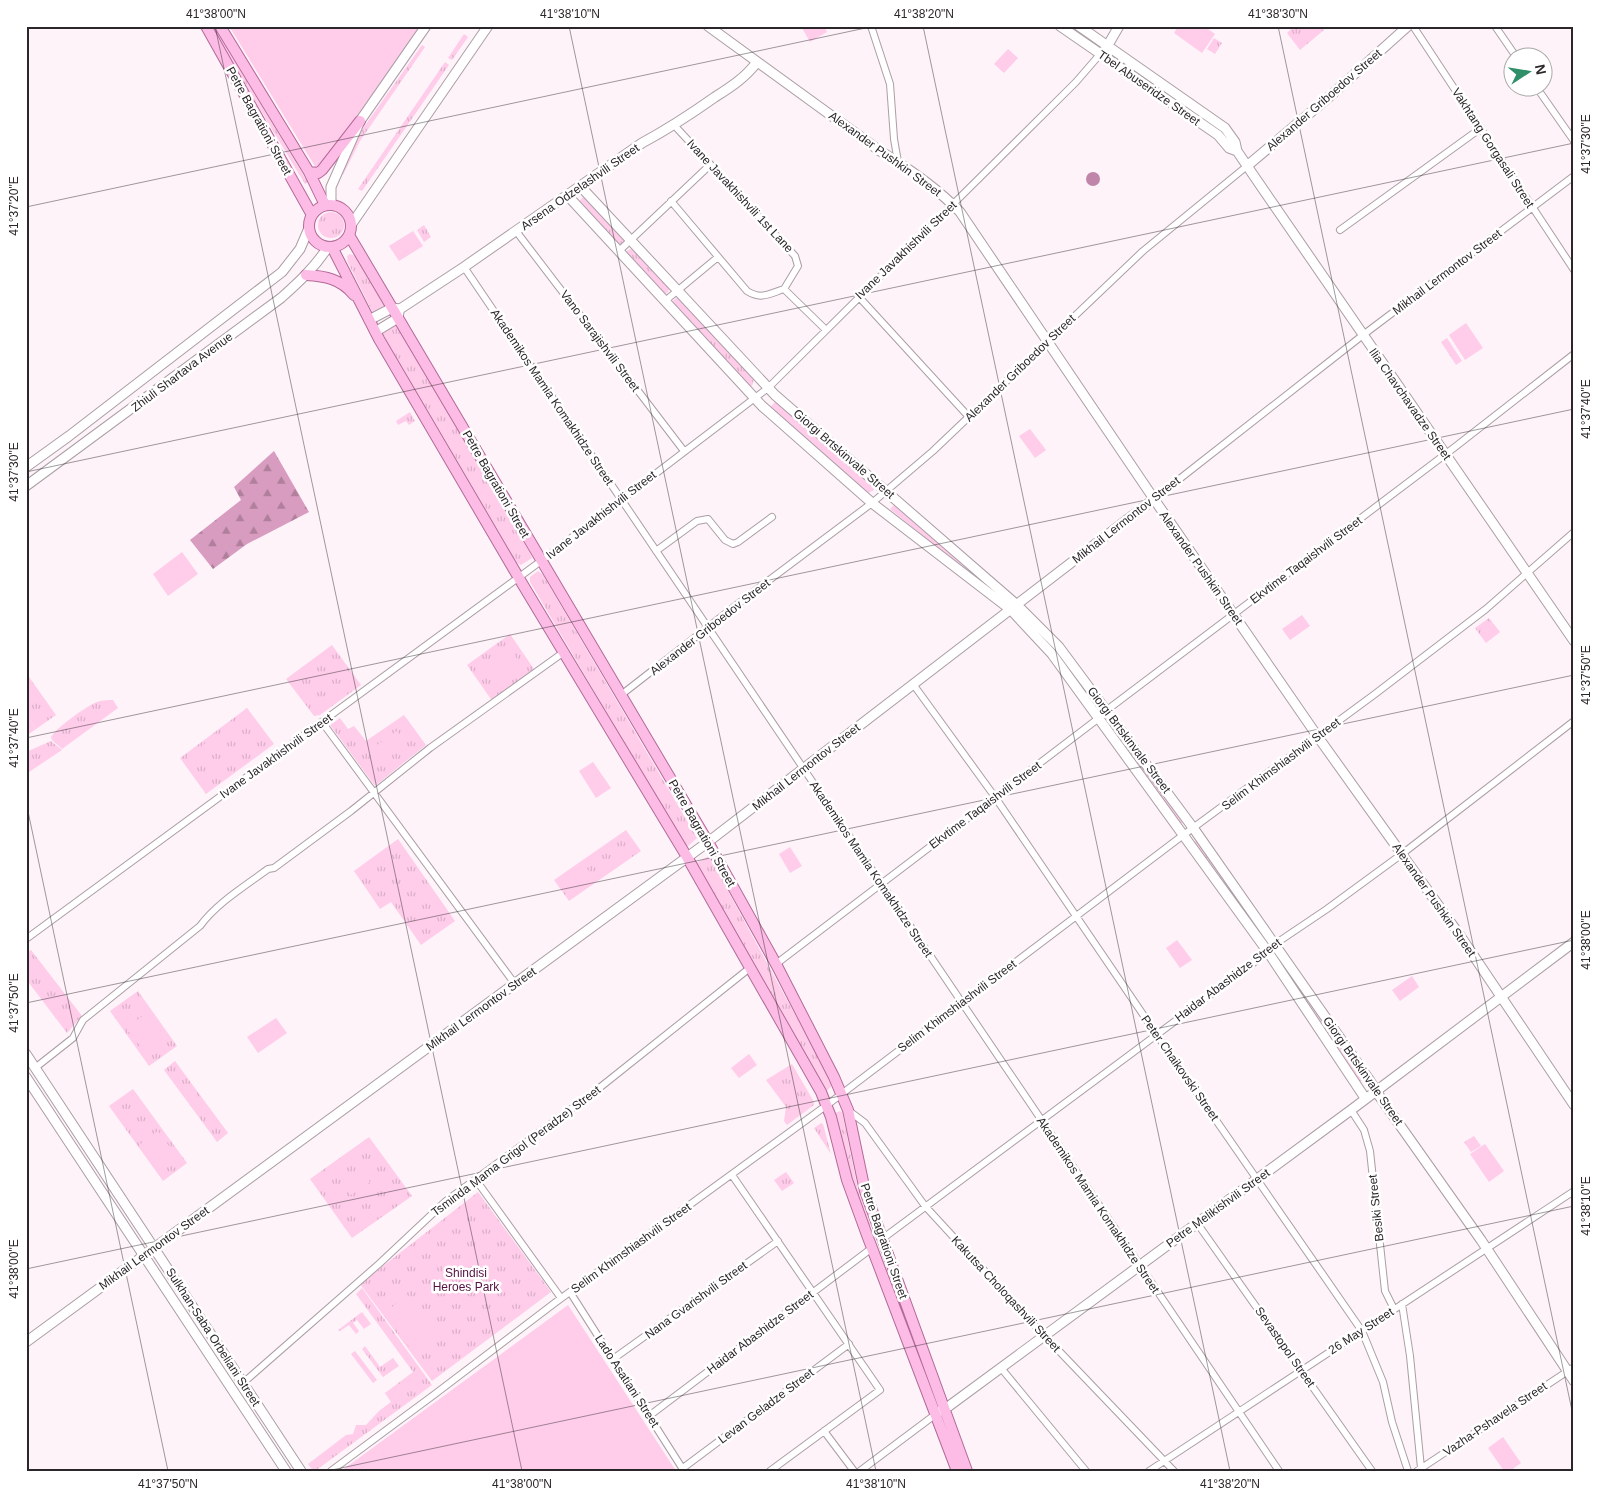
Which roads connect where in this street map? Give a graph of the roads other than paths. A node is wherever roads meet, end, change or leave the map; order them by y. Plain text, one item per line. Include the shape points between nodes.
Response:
1 (206, 26) edge
2 (220, 26) edge
3 (426, 26) edge
4 (488, 26) edge
5 (708, 26) edge
6 (871, 26) edge
7 (1060, 26) edge
8 (1079, 26) edge
9 (1119, 26) edge
10 (1408, 26) edge
11 (1413, 26) edge
12 (1495, 26) edge
13 (1108, 45) junction
14 (1510, 48) edge
15 (1101, 54) junction
16 (757, 62) junction
17 (1544, 98) edge
18 (360, 122) junction
19 (674, 126) junction
20 (1481, 128) junction
21 (1574, 141) edge
22 (1237, 151) junction
23 (898, 162) junction
24 (710, 165) junction
25 (1247, 166) junction
26 (308, 172) junction
27 (1574, 176) edge
28 (581, 187) junction
29 (568, 196) junction
30 (671, 201) junction
31 (953, 204) junction
32 (328, 205) junction
33 (1532, 208) junction
34 (312, 215) junction
35 (309, 228) junction
36 (350, 230) junction
37 (1340, 230) dead end
38 (516, 231) junction
39 (631, 241) junction
40 (330, 247) junction
41 (619, 251) junction
42 (718, 257) junction
43 (464, 267) junction
44 (1574, 270) edge
45 (306, 275) junction
46 (784, 289) junction
47 (679, 290) junction
48 (859, 297) junction
49 (665, 301) junction
50 (361, 305) junction
51 (396, 312) junction
52 (369, 320) junction
53 (826, 330) junction
54 (375, 332) junction
55 (1363, 335) junction
56 (1049, 342) junction
57 (1574, 354) edge
58 (768, 388) junction
59 (754, 398) junction
60 (969, 417) junction
61 (684, 451) junction
62 (1445, 455) junction
63 (26, 467) edge
64 (26, 486) edge
65 (887, 491) junction
66 (1154, 499) junction
67 (622, 500) junction
68 (872, 503) junction
69 (772, 517) dead end
70 (1574, 532) edge
71 (656, 551) junction
72 (541, 562) junction
73 (1527, 573) junction
74 (519, 578) junction
75 (1014, 607) junction
76 (1234, 615) junction
77 (708, 627) junction
78 (1572, 634) edge
79 (564, 652) junction
80 (913, 684) junction
81 (621, 695) junction
82 (1107, 710) junction
83 (1099, 718) junction
84 (1574, 721) edge
85 (322, 722) junction
86 (1318, 737) junction
87 (803, 769) junction
88 (375, 792) junction
89 (995, 797) junction
90 (1194, 829) junction
91 (1184, 836) junction
92 (708, 842) junction
93 (1402, 854) junction
94 (687, 857) junction
95 (881, 884) junction
96 (1077, 916) junction
97 (26, 939) edge
98 (1574, 942) edge
99 (1275, 944) junction
100 (1268, 952) junction
101 (776, 964) junction
102 (750, 967) junction
103 (515, 984) junction
104 (1501, 996) junction
105 (961, 1003) junction
106 (1156, 1035) junction
107 (26, 1054) edge
108 (35, 1068) junction
109 (26, 1076) edge
110 (1376, 1090) junction
111 (841, 1093) junction
112 (1365, 1098) junction
113 (1574, 1105) edge
114 (827, 1106) junction
115 (848, 1110) junction
116 (1351, 1110) junction
117 (1041, 1120) junction
118 (732, 1175) junction
119 (1258, 1178) junction
120 (476, 1180) junction
121 (1574, 1191) edge
122 (925, 1206) junction
123 (1197, 1223) junction
124 (882, 1239) junction
125 (778, 1241) junction
126 (155, 1248) junction
127 (872, 1248) junction
128 (1487, 1249) junction
129 (144, 1256) junction
130 (1139, 1266) junction
131 (570, 1292) junction
132 (813, 1292) junction
133 (561, 1298) junction
134 (1402, 1304) junction
135 (1394, 1310) junction
136 (1362, 1330) junction
137 (1045, 1336) junction
138 (26, 1342) edge
139 (849, 1344) junction
140 (613, 1359) junction
141 (1000, 1368) junction
142 (1570, 1369) edge
143 (1302, 1370) junction
144 (1574, 1381) edge
145 (242, 1383) junction
146 (941, 1411) junction
147 (1238, 1412) junction
148 (650, 1416) junction
149 (824, 1431) junction
150 (1164, 1460) junction
151 (1419, 1469) edge
152 (684, 1470) edge
153 (286, 1471) edge
154 (301, 1471) edge
155 (331, 1471) edge
156 (770, 1471) edge
157 (854, 1471) edge
158 (860, 1471) edge
159 (957, 1471) edge
160 (967, 1471) edge
161 (1086, 1471) edge
162 (1149, 1471) edge
163 (1174, 1471) edge
164 (1279, 1471) edge
165 (1372, 1471) edge
166 (1408, 1471) edge

1 - 34 main road, Petre Bagrationi Street
2 - 26 main road, Petre Bagrationi Street
3 - 18 street
4 - 36 street
5 - 16 street, Alexander Pushkin Street
6 - 23 street via 890,84
7 - 15 street, Tbel Abuseridze Street
8 - 13 street, Tbel Abuseridze Street
9 - 13 street, Ivane Javakhishvili Street
10 - 25 street, Alexander Griboedov Street
11 - 20 street, Vakhtang Gorgasali Street
12 - 14 street
13 - 15 street, Ivane Javakhishvili Street
13 - 22 street, Tbel Abuseridze Street via 1225,128
15 - 22 street, Tbel Abuseridze Street
15 - 31 street, Ivane Javakhishvili Street
16 - 19 street, Arsena Odzelashvili Street via 750,72
16 - 23 street, Alexander Pushkin Street
17 - 21 street
18 - 26 main road via 322,170
18 - 32 street via 331,187
19 - 24 street, Ivane Javakhishvili 1st Lane
19 - 28 street, Arsena Odzelashvili Street via 642,143
20 - 33 street, Vakhtang Gorgasali Street
20 - 37 street
22 - 25 street, Tbel Abuseridze Street
23 - 31 street, Alexander Pushkin Street
24 - 30 street
24 - 46 street, Ivane Javakhishvili 1st Lane via 796,256 798,266
25 - 55 street, Ilia Chavchavadze Street
25 - 56 street, Alexander Griboedov Street via 1143,251
26 - 32 main road, Petre Bagrationi Street
27 - 33 street, Mikhail Lermontov Street
28 - 29 street, Arsena Odzelashvili Street
28 - 39 street, Giorgi Brtskinvale Street
29 - 38 street, Arsena Odzelashvili Street
29 - 41 street, Giorgi Brtskinvale Street
30 - 39 street
30 - 42 street
31 - 48 street, Ivane Javakhishvili Street
31 - 56 street, Alexander Pushkin Street
32 - 34 main road via 320,207
32 - 36 main road via 345,210 350,217
33 - 44 street, Vakhtang Gorgasali Street
33 - 55 street, Mikhail Lermontov Street
34 - 35 main road
35 - 40 main road via 315,240
35 - 63 street, Zhiuli Shartava Avenue via 300,249 282,272
36 - 40 main road via 344,242
36 - 51 main road, Petre Bagrationi Street
38 - 43 street, Arsena Odzelashvili Street
38 - 61 street, Vano Sarajishvili Street
39 - 41 street
39 - 47 street, Giorgi Brtskinvale Street
40 - 45 street, Zhiuli Shartava Avenue
40 - 50 main road, Petre Bagrationi Street
41 - 49 street, Giorgi Brtskinvale Street
42 - 46 street via 754,296
42 - 47 street
43 - 51 street, Arsena Odzelashvili Street
43 - 67 street, Akademikos Mamia Komakhidze Street
45 - 50 main road via 329,277 343,284
45 - 64 street, Zhiuli Shartava Avenue via 281,298
46 - 53 street
47 - 49 street
47 - 58 street, Giorgi Brtskinvale Street
48 - 53 street, Ivane Javakhishvili Street
48 - 60 street
49 - 59 street, Giorgi Brtskinvale Street
50 - 52 main road, Petre Bagrationi Street
51 - 52 street, Arsena Odzelashvili Street
51 - 54 street, Arsena Odzelashvili Street
51 - 72 main road, Petre Bagrationi Street
52 - 54 main road, Petre Bagrationi Street
53 - 58 street, Ivane Javakhishvili Street
54 - 74 main road, Petre Bagrationi Street
55 - 62 street, Ilia Chavchavadze Street
55 - 66 street, Mikhail Lermontov Street
56 - 60 street, Alexander Griboedov Street
56 - 66 street, Alexander Pushkin Street
57 - 62 street, Ekvtime Taqaishvili Street
58 - 59 street, Ivane Javakhishvili Street
58 - 65 street, Giorgi Brtskinvale Street
59 - 61 street, Ivane Javakhishvili Street
59 - 68 street, Giorgi Brtskinvale Street
60 - 65 street, Alexander Griboedov Street
61 - 67 street, Ivane Javakhishvili Street
62 - 73 street, Ilia Chavchavadze Street
62 - 76 street, Ekvtime Taqaishvili Street
65 - 68 street, Alexander Griboedov Street
65 - 75 street, Giorgi Brtskinvale Street
66 - 75 street, Mikhail Lermontov Street
66 - 76 street, Alexander Pushkin Street
67 - 71 street, Akademikos Mamia Komakhidze Street
67 - 72 street, Ivane Javakhishvili Street
68 - 75 street, Giorgi Brtskinvale Street
68 - 77 street, Alexander Griboedov Street
69 - 71 street via 733,544 724,540 708,519 703,518
70 - 73 street, Selim Khimshiashvili Street
71 - 77 street, Akademikos Mamia Komakhidze Street
72 - 74 street, Ivane Javakhishvili Street
72 - 81 main road, Petre Bagrationi Street
73 - 78 street, Ilia Chavchavadze Street
73 - 86 street, Selim Khimshiashvili Street via 1486,609
74 - 79 main road, Petre Bagrationi Street
74 - 85 street, Ivane Javakhishvili Street
75 - 80 street, Mikhail Lermontov Street
75 - 82 street, Giorgi Brtskinvale Street via 1059,647
75 - 83 street, Giorgi Brtskinvale Street
76 - 82 street, Ekvtime Taqaishvili Street
76 - 86 street, Alexander Pushkin Street
77 - 81 street, Alexander Griboedov Street
77 - 87 street, Akademikos Mamia Komakhidze Street
79 - 88 street via 430,748
79 - 94 main road, Petre Bagrationi Street
80 - 87 street, Mikhail Lermontov Street
80 - 89 street, Peter Chaikovski Street
81 - 92 main road, Petre Bagrationi Street
82 - 83 street, Ekvtime Taqaishvili Street
82 - 90 street, Giorgi Brtskinvale Street
83 - 89 street, Ekvtime Taqaishvili Street
83 - 91 street, Giorgi Brtskinvale Street
84 - 93 street, Haidar Abashidze Street
85 - 88 street
85 - 97 street, Ivane Javakhishvili Street
86 - 90 street, Selim Khimshiashvili Street
86 - 93 street, Alexander Pushkin Street
87 - 92 street, Mikhail Lermontov Street
87 - 95 street, Akademikos Mamia Komakhidze Street
88 - 103 street
88 - 108 street via 208,915 200,926 84,1020 73,1038
89 - 95 street, Ekvtime Taqaishvili Street
89 - 96 street, Peter Chaikovski Street
90 - 91 street, Selim Khimshiashvili Street
90 - 99 street, Giorgi Brtskinvale Street
91 - 96 street, Selim Khimshiashvili Street
91 - 100 street, Giorgi Brtskinvale Street
92 - 94 street, Mikhail Lermontov Street
92 - 101 main road, Petre Bagrationi Street
93 - 99 street, Haidar Abashidze Street
93 - 104 street, Alexander Pushkin Street
94 - 102 main road, Petre Bagrationi Street
94 - 103 street, Mikhail Lermontov Street
95 - 101 street, Ekvtime Taqaishvili Street
95 - 105 street, Akademikos Mamia Komakhidze Street
96 - 105 street, Selim Khimshiashvili Street
96 - 106 street, Peter Chaikovski Street
98 - 104 street, Petre Melikishvili Street
99 - 100 street, Haidar Abashidze Street
99 - 110 street, Giorgi Brtskinvale Street
100 - 106 street, Haidar Abashidze Street
100 - 112 street, Giorgi Brtskinvale Street
101 - 111 main road, Petre Bagrationi Street
102 - 114 main road, Petre Bagrationi Street
102 - 120 street, Tsminda Mama Grigol (Peradze) Street via 593,1093
103 - 126 street, Mikhail Lermontov Street
104 - 110 street, Petre Melikishvili Street
104 - 113 street, Alexander Pushkin Street
105 - 111 street, Selim Khimshiashvili Street
105 - 117 street, Akademikos Mamia Komakhidze Street
106 - 117 street, Haidar Abashidze Street
106 - 119 street, Peter Chaikovski Street
107 - 108 street, Sulkhan-Saba Orbeliani Street
108 - 126 street, Sulkhan-Saba Orbeliani Street
109 - 129 street, Sulkhan-Saba Orbeliani Street
110 - 112 street, Petre Melikishvili Street
110 - 128 street, Giorgi Brtskinvale Street
111 - 114 street, Selim Khimshiashvili Street
111 - 115 main road, Petre Bagrationi Street
112 - 116 street, Petre Melikishvili Street
114 - 118 street, Selim Khimshiashvili Street
114 - 127 main road, Petre Bagrationi Street via 847,1180
115 - 122 street, Kakutsa Choloqashvili Street via 865,1123
115 - 124 main road, Petre Bagrationi Street via 865,1192
116 - 119 street, Petre Melikishvili Street
116 - 135 street, Besiki Street via 1364,1130 1370,1151 1385,1291
117 - 122 street, Haidar Abashidze Street
117 - 130 street, Akademikos Mamia Komakhidze Street
118 - 125 street
118 - 131 street, Selim Khimshiashvili Street
119 - 123 street, Petre Melikishvili Street
119 - 136 street, Peter Chaikovski Street
120 - 133 street
120 - 145 street, Tsminda Mama Grigol (Peradze) Street via 446,1201
121 - 128 street, 26 May Street
122 - 124 street, Haidar Abashidze Street
122 - 137 street, Kakutsa Choloqashvili Street
123 - 130 street, Petre Melikishvili Street
123 - 143 street, Sevastopol Street
124 - 146 main road, Petre Bagrationi Street
125 - 132 street
125 - 140 street, Nana Gvarishvili Street
126 - 129 street, Mikhail Lermontov Street
126 - 145 street, Sulkhan-Saba Orbeliani Street
127 - 132 street, Haidar Abashidze Street
127 - 146 main road, Petre Bagrationi Street
128 - 134 street, 26 May Street
128 - 142 street, Giorgi Brtskinvale Street
129 - 138 street, Mikhail Lermontov Street
129 - 153 street, Sulkhan-Saba Orbeliani Street
130 - 137 street, Petre Melikishvili Street
130 - 147 street, Akademikos Mamia Komakhidze Street
131 - 133 street, Selim Khimshiashvili Street
131 - 140 street, Lado Asatiani Street
132 - 139 street
132 - 148 street, Haidar Abashidze Street
133 - 155 street, Selim Khimshiashvili Street
134 - 135 street, 26 May Street
134 - 151 street via 1410,1356
135 - 136 street, 26 May Street
136 - 143 street, 26 May Street
136 - 166 street, Peter Chaikovski Street via 1383,1382
137 - 141 street, Petre Melikishvili Street
137 - 150 street, Kakutsa Choloqashvili Street
139 - 149 street via 880,1390
139 - 152 street, Levan Geladze Street
140 - 148 street, Lado Asatiani Street
141 - 146 street, Petre Melikishvili Street
141 - 161 street
142 - 144 street, Giorgi Brtskinvale Street
142 - 151 street, Vazha-Pshavela Street
143 - 147 street, 26 May Street
143 - 165 street, Sevastopol Street
145 - 154 street, Sulkhan-Saba Orbeliani Street
146 - 158 street, Petre Melikishvili Street
146 - 159 main road, Petre Bagrationi Street
146 - 160 main road, Petre Bagrationi Street
147 - 150 street, 26 May Street
147 - 164 street, Akademikos Mamia Komakhidze Street
148 - 152 street, Lado Asatiani Street
149 - 156 street
149 - 157 street
150 - 162 street, 26 May Street
150 - 163 street, Kakutsa Choloqashvili Street

